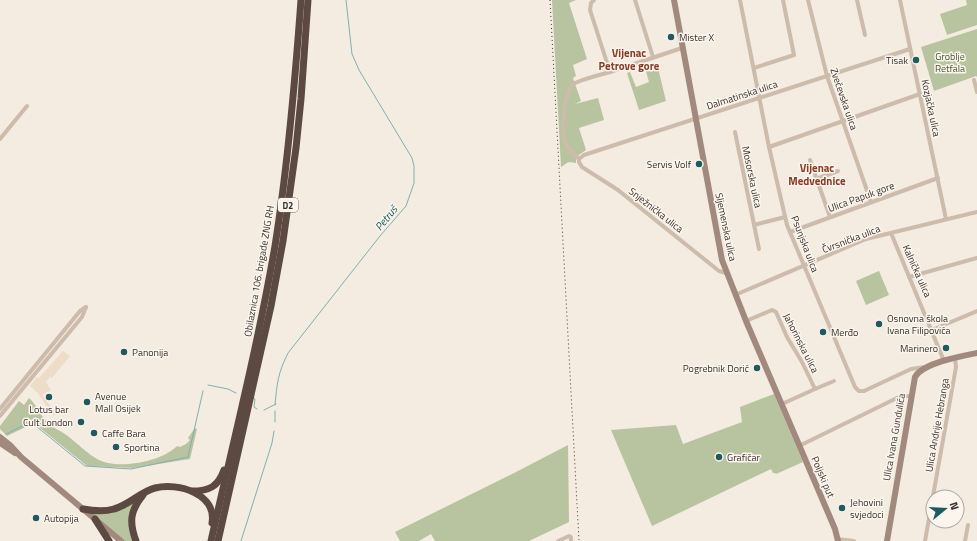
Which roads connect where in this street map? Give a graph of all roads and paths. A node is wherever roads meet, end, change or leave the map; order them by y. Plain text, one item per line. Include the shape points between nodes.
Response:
1 (301, 0) edge
2 (308, 0) edge
3 (594, 0) edge
4 (635, 0) edge
5 (674, 0) edge
6 (740, 0) edge
7 (783, 0) edge
8 (808, 0) edge
9 (857, 0) edge
10 (900, 0) edge
11 (865, 35) dead end
12 (682, 48) junction
13 (910, 49) junction
14 (653, 57) junction
15 (754, 68) junction
16 (610, 72) junction
17 (827, 76) junction
18 (974, 80) dead end
19 (977, 92) edge
20 (920, 94) junction
21 (760, 98) junction
22 (27, 106) dead end
23 (696, 119) junction
24 (842, 121) junction
25 (735, 132) dead end
26 (0, 139) edge
27 (769, 147) junction
28 (579, 159) junction
29 (810, 160) dead end
30 (838, 171) dead end
31 (938, 178) junction
32 (816, 179) junction
33 (871, 202) junction
34 (977, 212) edge
35 (785, 217) junction
36 (830, 217) junction
37 (946, 219) junction
38 (754, 225) junction
39 (790, 232) junction
40 (891, 233) junction
41 (759, 249) dead end
42 (977, 258) edge
43 (804, 266) junction
44 (726, 273) junction
45 (909, 277) junction
46 (735, 295) junction
47 (977, 311) edge
48 (746, 321) junction
49 (932, 330) junction
50 (977, 354) edge
51 (954, 358) junction
52 (944, 361) junction
53 (928, 367) junction
54 (904, 372) junction
55 (834, 381) dead end
56 (913, 382) junction
57 (815, 389) junction
58 (911, 396) junction
59 (782, 404) junction
60 (0, 409) edge
61 (0, 416) edge
62 (0, 437) edge
63 (0, 443) edge
64 (799, 446) junction
65 (231, 454) junction
66 (21, 457) junction
67 (190, 491) junction
68 (144, 494) junction
69 (83, 509) junction
70 (95, 519) junction
71 (222, 524) junction
72 (968, 525) dead end
73 (214, 540) edge
74 (838, 540) edge
75 (109, 541) edge
76 (121, 541) edge
77 (136, 541) edge
78 (222, 541) edge
79 (558, 541) edge
80 (571, 541) edge
81 (854, 541) edge
82 (887, 541) edge
83 (925, 541) edge
84 (965, 541) edge

1 - 65 highway, Obilaznica 106. brigade ZNG RH / D2 via 294,92 279,218 264,306
2 - 71 highway, Obilaznica 106. brigade ZNG RH / D2 via 298,120 283,241
3 - 16 street via 590,10
4 - 14 street
5 - 12 street, Sljemenska ulica
6 - 15 street, Psunjska ulica
7 - 15 street via 794,56
8 - 17 street, Zvečevska ulica
9 - 11 street
10 - 13 street, Kozjačka ulica
12 - 14 street
12 - 23 street, Sljemenska ulica
13 - 17 street, Dalmatinska ulica
13 - 20 street, Kozjačka ulica
14 - 16 street
15 - 21 street, Psunjska ulica
16 - 28 street via 574,83 570,89 564,112 564,138 569,149
17 - 21 street, Dalmatinska ulica
17 - 24 street, Zvečevska ulica
18 - 19 street
20 - 24 street
20 - 31 street, Kozjačka ulica
21 - 23 street, Dalmatinska ulica
21 - 27 street, Psunjska ulica
22 - 26 street
23 - 28 street, Dalmatinska ulica via 587,154
23 - 44 street, Sljemenska ulica via 718,247
24 - 27 street
24 - 33 street, Zvečevska ulica
25 - 38 street, Mosorska ulica
27 - 35 street, Psunjska ulica
28 - 44 street, Snježnička ulica via 582,167 618,190 719,271
29 - 32 street
30 - 32 street
31 - 33 street, Ulica Papuk gore
31 - 37 street, Kozjačka ulica
32 - 36 street
33 - 36 street, Ulica Papuk gore
34 - 37 street, Čvrsnička ulica
35 - 38 street
35 - 39 street, Psunjska ulica
36 - 39 street, Ulica Papuk gore
37 - 40 street, Čvrsnička ulica
38 - 41 street, Mosorska ulica
39 - 43 street, Psunjska ulica
40 - 43 street, Čvrsnička ulica via 866,239
40 - 45 street, Kalnička ulica
42 - 45 street
43 - 46 street, Čvrsnička ulica
43 - 54 street, Psunjska ulica via 855,387 860,392 864,391
44 - 46 street, Sljemenska ulica
45 - 49 street, Kalnička ulica
46 - 48 street, Sljemenska ulica
47 - 49 street
48 - 57 street, Jahorinska ulica via 772,310 776,312
48 - 59 street, Sljemenska ulica
49 - 52 street, Kalnička ulica
50 - 51 street
51 - 52 street
51 - 83 street, Ulica Andrije Hebranga via 956,367
52 - 53 street
53 - 54 street
53 - 56 street, Ulica Ivana Gundulića via 918,373
54 - 56 street via 910,375
55 - 57 street, Jahorinska ulica
56 - 58 street, Ulica Ivana Gundulića
57 - 59 street, Jahorinska ulica
58 - 64 street via 897,398
58 - 82 street, Ulica Ivana Gundulića
59 - 64 street, Sljemenska ulica
60 - 61 street via 80,311 86,307 82,317
62 - 66 street
63 - 66 street
64 - 74 street, Poljski put
65 - 67 highway via 217,483 207,490
65 - 73 highway, Obilaznica 106. brigade ZNG RH / D2
66 - 69 street
67 - 68 highway via 166,487 153,489
67 - 73 highway via 202,497 210,506
68 - 69 highway via 114,509
68 - 77 highway via 135,506 132,516
69 - 70 street
70 - 75 highway
70 - 76 street
71 - 73 highway, Obilaznica 106. brigade ZNG RH / D2
71 - 78 highway
72 - 84 street
74 - 81 street
79 - 80 street via 569,536

